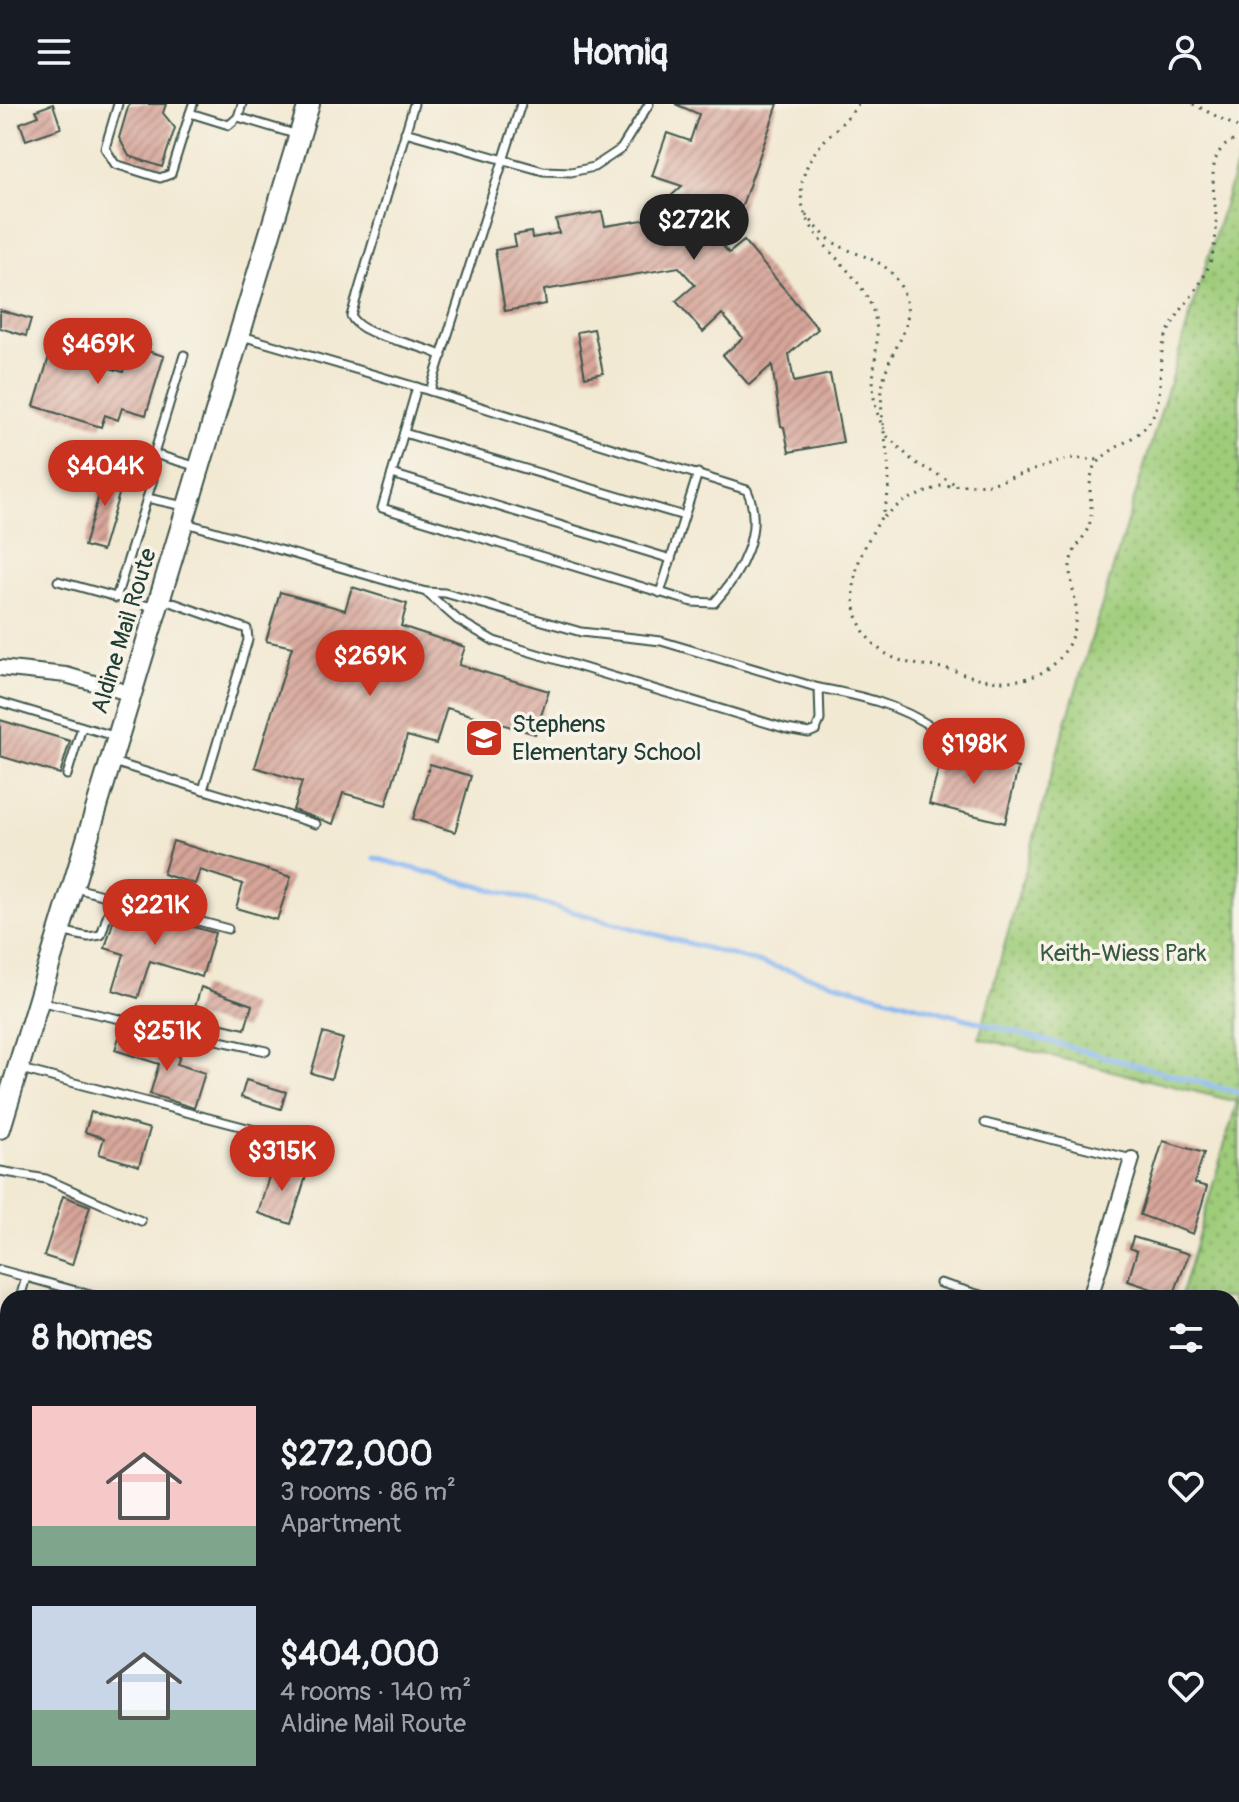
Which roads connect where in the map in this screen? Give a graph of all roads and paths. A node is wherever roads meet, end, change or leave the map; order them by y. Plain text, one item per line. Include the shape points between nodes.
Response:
1 (118, 104) edge
2 (242, 104) edge
3 (309, 104) edge
4 (414, 104) edge
5 (521, 104) edge
6 (649, 104) edge
7 (858, 104) edge
8 (1193, 104) edge
9 (191, 108) edge
10 (238, 117) junction
11 (1239, 128) edge
12 (405, 132) junction
13 (300, 136) junction
14 (1239, 139) edge
15 (505, 159) junction
16 (806, 215) junction
17 (240, 336) junction
18 (184, 355) dead end
19 (442, 356) junction
20 (417, 387) junction
21 (430, 391) junction
22 (404, 433) junction
23 (886, 434) junction
24 (1099, 460) junction
25 (200, 468) junction
26 (698, 473) junction
27 (392, 474) junction
28 (153, 479) dead end
29 (955, 484) junction
30 (147, 498) junction
31 (186, 515) junction
32 (684, 516) junction
33 (884, 518) junction
34 (671, 559) junction
35 (58, 581) dead end
36 (426, 592) junction
37 (660, 593) junction
38 (116, 598) junction
39 (159, 604) junction
40 (0, 668) edge
41 (819, 688) junction
42 (132, 694) junction
43 (0, 702) edge
44 (82, 727) junction
45 (935, 729) dead end
46 (119, 738) junction
47 (111, 761) junction
48 (67, 775) dead end
49 (203, 790) junction
50 (316, 824) dead end
51 (73, 887) junction
52 (113, 898) junction
53 (228, 929) dead end
54 (60, 931) junction
55 (39, 1001) junction
56 (266, 1051) dead end
57 (18, 1068) junction
58 (985, 1123) dead end
59 (0, 1128) edge
60 (274, 1135) dead end
61 (1132, 1159) joint
62 (0, 1171) edge
63 (141, 1221) dead end
64 (0, 1270) edge
65 (26, 1277) junction
66 (940, 1283) dead end
67 (22, 1290) edge
68 (72, 1290) edge
69 (964, 1290) edge
70 (1092, 1290) edge

1 - 9 lane via 105,148 115,164 160,178 171,174
2 - 10 lane
3 - 13 main road, Aldine Mail Route
4 - 12 lane
5 - 15 lane
6 - 15 lane via 621,149 594,167 543,171
7 - 16 path via 810,161 803,182
8 - 11 path
9 - 10 lane via 229,125
10 - 13 lane
12 - 15 lane
12 - 19 lane via 351,316 362,330 428,347
13 - 17 main road, Aldine Mail Route
14 - 24 path via 1225,148 1212,172 1212,256 1201,285 1165,339 1155,412 1138,435
15 - 19 lane
16 - 23 path via 821,243 855,276 870,302 877,332 871,384
16 - 23 path via 830,241 886,267 904,297 905,333 882,389
17 - 20 lane
17 - 25 main road, Aldine Mail Route
18 - 25 lane via 154,454
19 - 21 lane
20 - 21 lane
20 - 22 lane
21 - 26 lane
22 - 27 lane
22 - 32 lane
23 - 29 path via 914,462
23 - 33 path via 890,465
24 - 29 path via 1071,458 991,484
24 - 33 path via 1090,483 1090,522 1070,562 1073,634 1061,656 1031,678 994,682 905,662 874,645 857,619 853,582 867,542
25 - 31 main road, Aldine Mail Route
26 - 32 lane
26 - 37 lane via 747,490 754,518 749,545 736,580 714,603
27 - 34 lane
27 - 37 lane via 382,508
28 - 30 lane
29 - 33 path via 913,497
30 - 31 lane
30 - 38 lane
31 - 36 lane
31 - 39 main road, Aldine Mail Route
32 - 34 lane
34 - 37 lane
35 - 38 lane
36 - 41 lane via 600,636 661,641
36 - 41 lane via 484,638 787,729 816,730
38 - 39 lane
39 - 42 main road, Aldine Mail Route
39 - 49 lane via 247,629
40 - 42 street via 66,675
41 - 45 lane via 867,696 908,711
42 - 46 main road, Aldine Mail Route
43 - 44 lane
44 - 46 lane
44 - 48 lane
46 - 47 main road, Aldine Mail Route
47 - 49 lane
47 - 51 main road, Aldine Mail Route
49 - 50 lane
51 - 52 lane
51 - 54 main road, Aldine Mail Route
52 - 53 lane
52 - 54 lane via 101,935
54 - 55 main road, Aldine Mail Route
55 - 56 lane
55 - 57 main road, Aldine Mail Route
57 - 59 main road, Aldine Mail Route
57 - 60 lane
58 - 61 lane
61 - 70 street
62 - 63 lane via 46,1179
64 - 65 lane
65 - 67 lane
65 - 68 lane
66 - 69 lane

